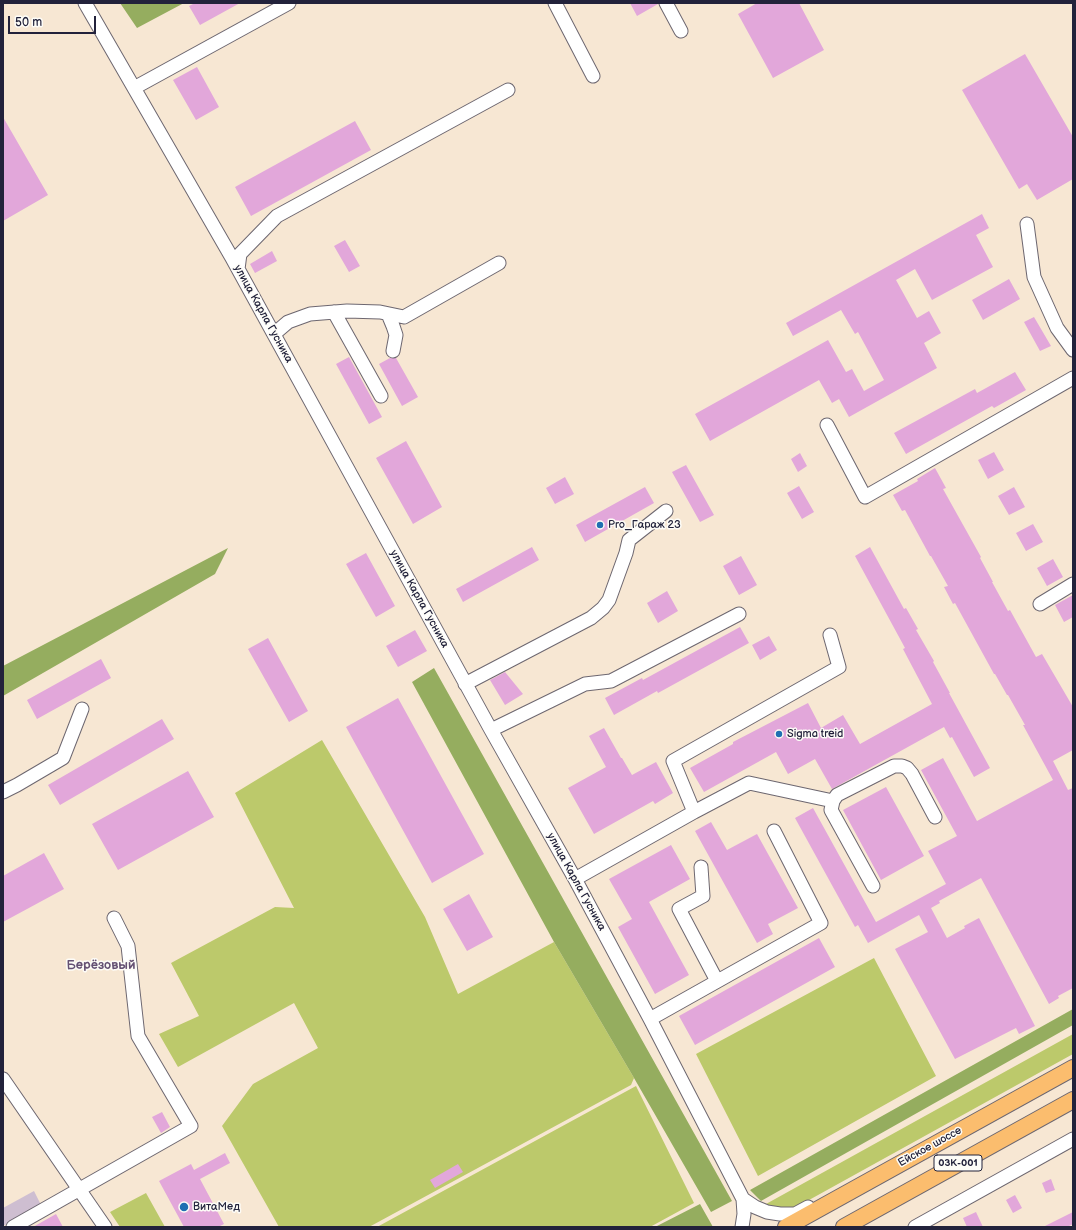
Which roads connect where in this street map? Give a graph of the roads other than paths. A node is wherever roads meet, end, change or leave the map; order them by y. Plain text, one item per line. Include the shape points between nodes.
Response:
1 (85, 3) edge
2 (289, 3) edge
3 (555, 3) edge
4 (666, 3) edge
5 (681, 31) dead end
6 (593, 76) dead end
7 (134, 88) junction
8 (508, 90) dead end
9 (1027, 224) dead end
10 (499, 263) dead end
11 (238, 269) junction
12 (334, 312) junction
13 (388, 314) junction
14 (274, 334) junction
15 (1073, 350) edge
16 (393, 351) dead end
17 (1073, 378) edge
18 (381, 396) dead end
19 (827, 424) dead end
20 (666, 511) dead end
21 (1073, 584) edge
22 (1040, 604) dead end
23 (739, 614) dead end
24 (830, 635) dead end
25 (465, 684) junction
26 (82, 709) dead end
27 (491, 730) junction
28 (3, 792) edge
29 (833, 801) junction
30 (694, 812) junction
31 (935, 817) dead end
32 (774, 831) dead end
33 (701, 867) dead end
34 (575, 879) junction
35 (873, 886) dead end
36 (114, 918) dead end
37 (717, 981) junction
38 (650, 1019) junction
39 (1073, 1068) edge
40 (3, 1079) edge
41 (1073, 1100) edge
42 (1073, 1138) edge
43 (855, 1188) junction
44 (80, 1189) junction
45 (742, 1199) junction
46 (13, 1227) edge
47 (105, 1227) edge
48 (742, 1227) edge
49 (786, 1227) edge
50 (844, 1227) edge
51 (915, 1227) edge

1 - 7 street, улица Карла Гусника
2 - 7 street
3 - 6 street
4 - 5 street
7 - 11 street, улица Карла Гусника
8 - 11 street via 277,216 240,254
9 - 15 street via 1034,277 1057,328
10 - 13 street via 404,317
11 - 14 street, улица Карла Гусника
12 - 13 street
12 - 14 street via 310,314 288,322
12 - 18 street
13 - 16 street via 396,335
14 - 25 street, улица Карла Гусника
17 - 19 street via 865,498
20 - 25 street via 629,540 609,600 603,608 590,618
21 - 22 street
23 - 27 street via 611,681 585,684
24 - 30 street via 839,667 673,761
25 - 27 street, улица Карла Гусника
26 - 28 street via 63,758
27 - 34 street, улица Карла Гусника
29 - 30 street via 750,783
29 - 31 street via 837,795 894,766 902,766 912,774
29 - 35 street via 831,810
30 - 34 street
32 - 37 street via 821,923
33 - 37 street via 703,896 679,909
34 - 38 street, улица Карла Гусника
36 - 44 street via 128,946 138,1036 191,1126
37 - 38 street
38 - 45 street, улица Карла Гусника
39 - 43 main road, Ейское шоссе / 03К-001
40 - 44 street
41 - 50 main road, 03К-001
42 - 51 street
43 - 45 street via 846,1186 795,1214 767,1212
43 - 49 main road, Ейское шоссе / 03К-001
44 - 46 street
44 - 47 street
45 - 48 street

